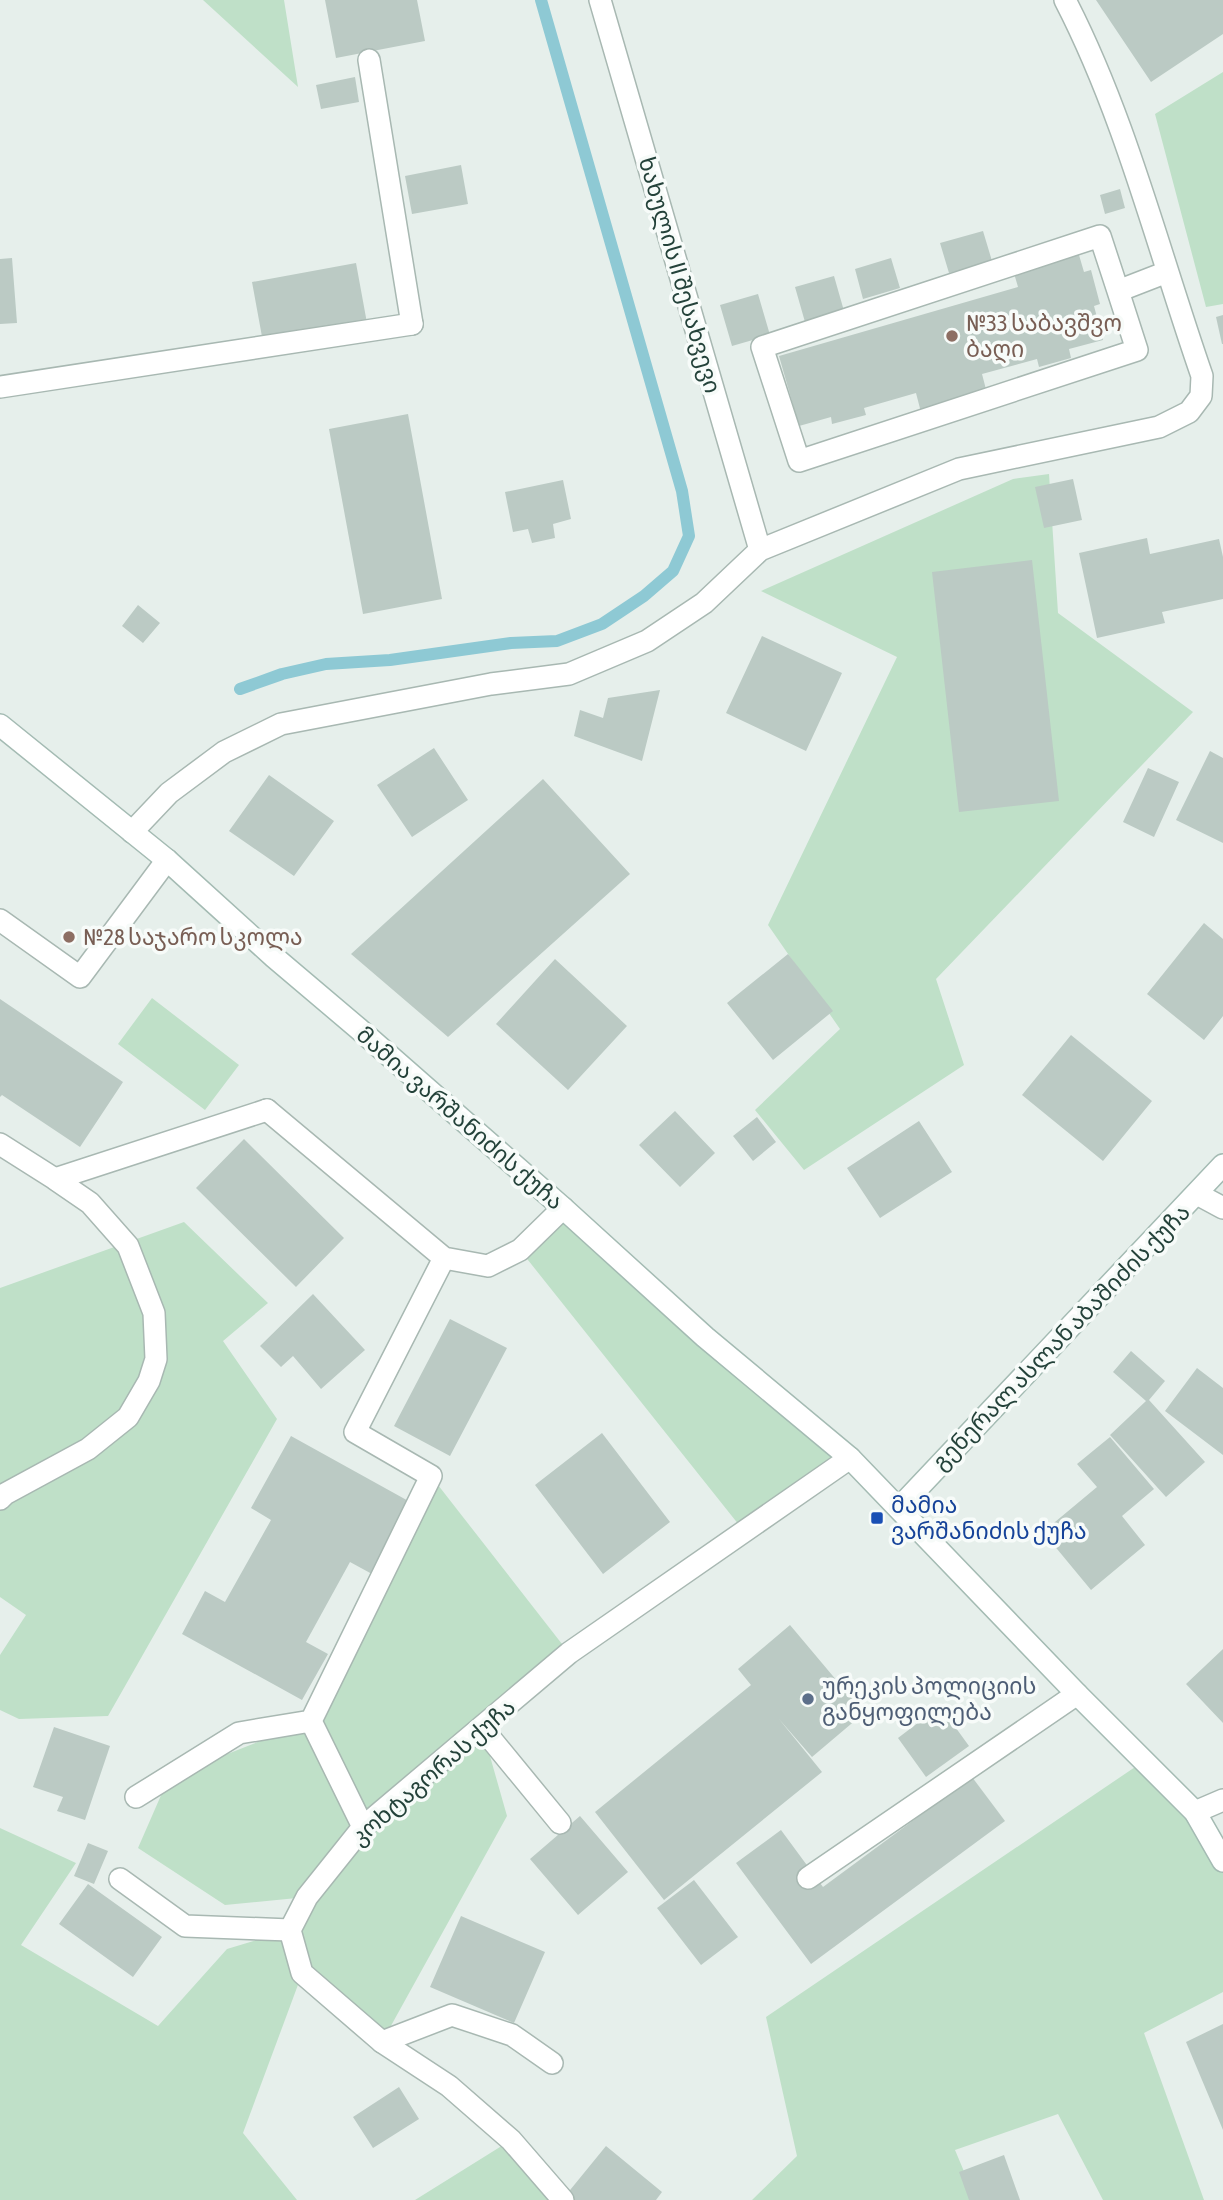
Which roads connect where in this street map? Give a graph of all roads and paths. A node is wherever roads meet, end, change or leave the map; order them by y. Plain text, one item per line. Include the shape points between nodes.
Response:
1 (600, 0) edge
2 (1065, 0) edge
3 (369, 61) dead end
4 (1167, 272) junction
5 (1118, 291) junction
6 (0, 387) edge
7 (760, 550) junction
8 (0, 725) edge
9 (132, 832) junction
10 (167, 860) junction
11 (0, 920) edge
12 (0, 1144) edge
13 (1223, 1165) edge
14 (55, 1179) junction
15 (1197, 1194) junction
16 (563, 1208) junction
17 (1223, 1208) edge
18 (444, 1258) junction
19 (850, 1458) junction
20 (0, 1499) edge
21 (899, 1508) junction
22 (1077, 1694) junction
23 (311, 1721) junction
24 (482, 1728) junction
25 (136, 1797) dead end
26 (1223, 1800) edge
27 (1195, 1812) junction
28 (560, 1823) dead end
29 (363, 1827) junction
30 (1223, 1861) edge
31 (808, 1878) dead end
32 (120, 1879) dead end
33 (290, 1930) junction
34 (382, 2042) junction
35 (552, 2063) dead end
36 (563, 2200) edge

1 - 7 street, ხახულის II შესახვევი
2 - 4 street via 1122,132
3 - 6 street via 412,324
4 - 5 street
4 - 7 street via 1202,376 1201,396 1189,412 1159,427 959,468
5 - 5 street via 1137,350 799,461 762,347 1100,236
7 - 9 street via 704,603 647,641 569,674 281,724 224,752 169,793
8 - 9 street, მამია ვარშანიძის ქუჩა
9 - 10 street, მამია ვარშანიძის ქუჩა
10 - 11 street via 80,978
10 - 16 street, მამია ვარშანიძის ქუჩა
12 - 14 street
13 - 15 street, გენერალ ასლან აბაშიძის ქუჩა
14 - 18 street via 267,1110
14 - 20 street via 90,1203 128,1246 154,1313 156,1359 128,1417 88,1449
15 - 17 street
15 - 21 street, გენერალ ასლან აბაშიძის ქუჩა
16 - 18 street via 520,1250 488,1266
16 - 19 street, მამია ვარშანიძის ქუჩა via 705,1338
18 - 23 street via 355,1432 430,1476
19 - 21 street, მამია ვარშანიძის ქუჩა
19 - 24 street, კოხტაგორას ქუჩა via 569,1653
21 - 22 street, მამია ვარშანიძის ქუჩა
22 - 27 street, მამია ვარშანიძის ქუჩა
22 - 31 street
23 - 25 street via 239,1732
23 - 29 street
24 - 28 street
24 - 29 street, კოხტაგორას ქუჩა
26 - 27 street
27 - 30 street, მამია ვარშანიძის ქუჩა
29 - 33 street, კოხტაგორას ქუჩა via 307,1897
32 - 33 street via 185,1926
33 - 34 street via 302,1973
34 - 35 street via 452,2015 512,2035
34 - 36 street via 449,2086 512,2140

